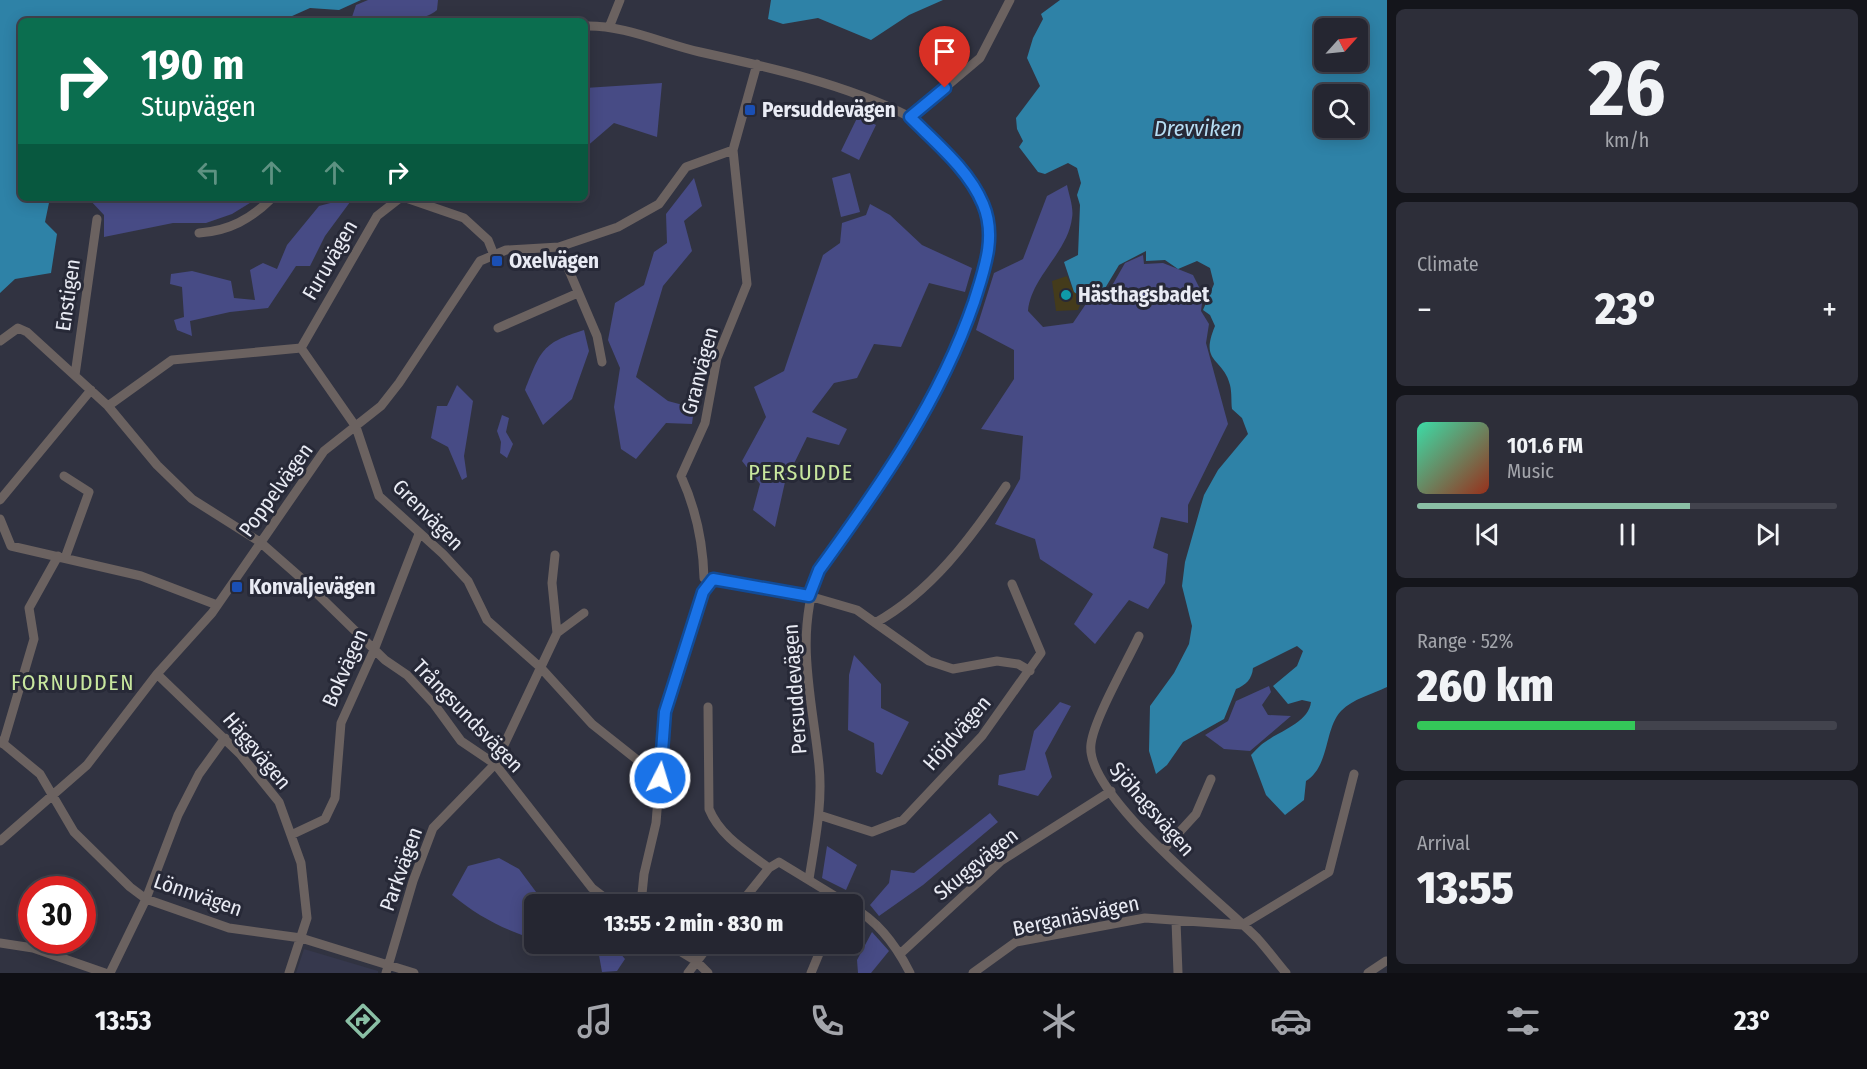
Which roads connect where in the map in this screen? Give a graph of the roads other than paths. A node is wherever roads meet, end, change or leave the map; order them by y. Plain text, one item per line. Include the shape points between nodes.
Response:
1 (620, 0) edge
2 (1010, 0) edge
3 (588, 26) edge
4 (610, 26) junction
5 (757, 64) junction
6 (910, 117) junction
7 (733, 150) junction
8 (269, 201) edge
9 (396, 201) edge
10 (415, 201) edge
11 (97, 219) dead end
12 (199, 233) dead end
13 (559, 247) junction
14 (494, 255) junction
15 (578, 293) junction
16 (498, 328) dead end
17 (0, 341) edge
18 (301, 348) junction
19 (602, 362) dead end
20 (75, 375) junction
21 (91, 390) junction
22 (108, 406) junction
23 (356, 427) junction
24 (64, 476) dead end
25 (1006, 486) dead end
26 (0, 500) edge
27 (0, 519) edge
28 (419, 534) junction
29 (260, 542) junction
30 (555, 555) dead end
31 (61, 557) junction
32 (709, 578) junction
33 (1012, 584) dead end
34 (809, 596) junction
35 (217, 605) junction
36 (584, 613) dead end
37 (875, 622) junction
38 (557, 633) junction
39 (1139, 636) dead end
40 (374, 650) junction
41 (541, 668) junction
42 (1030, 671) junction
43 (157, 674) junction
44 (708, 707) dead end
45 (225, 738) junction
46 (2, 742) edge
47 (495, 764) junction
48 (1354, 774) dead end
49 (660, 778) junction
50 (1211, 779) dead end
51 (1110, 791) junction
52 (51, 796) junction
53 (819, 815) junction
54 (291, 835) junction
55 (0, 841) edge
56 (1163, 850) junction
57 (769, 868) junction
58 (809, 879) junction
59 (600, 894) edge
60 (642, 894) edge
61 (748, 894) edge
62 (832, 894) edge
63 (146, 899) junction
64 (863, 916) edge
65 (1176, 921) junction
66 (1242, 925) junction
67 (301, 938) junction
68 (0, 943) edge
69 (684, 954) edge
70 (702, 954) edge
71 (819, 954) edge
72 (900, 954) junction
73 (696, 961) junction
74 (1386, 961) edge
75 (387, 969) edge
76 (105, 973) edge
77 (110, 973) edge
78 (289, 973) edge
79 (414, 973) edge
80 (688, 973) edge
81 (708, 973) edge
82 (811, 973) edge
83 (910, 973) edge
84 (973, 973) edge
85 (1178, 973) edge
86 (1286, 973) edge
87 (1368, 973) edge

1 - 4 street
2 - 6 street via 980,58
3 - 4 street, Persuddevägen
4 - 5 street, Persuddevägen
5 - 6 street, Persuddevägen
5 - 7 street, Granvägen
6 - 34 street, Persuddevägen via 969,180 984,205 990,246 960,342 919,422 819,570
7 - 13 street, Poppelvägen via 686,167 659,204 649,210 618,227
7 - 32 street, Granvägen via 747,284 717,358 705,423 681,476 692,502
8 - 12 street via 252,217 217,232
9 - 18 street, Furuvägen via 377,216
10 - 14 street via 464,218 488,240
11 - 20 street, Enstigen
13 - 14 street, Poppelvägen via 506,250
13 - 15 street
14 - 23 street, Poppelvägen via 480,261 399,382 381,406
15 - 16 street
15 - 19 street via 597,336
17 - 20 street, Trångsundsvägen via 18,328 27,332
18 - 22 street via 172,360
18 - 23 street, Grenvägen
20 - 21 street, Trångsundsvägen
21 - 22 street, Trångsundsvägen
21 - 26 street
22 - 29 street, Trångsundsvägen via 157,465 192,499
23 - 28 street, Grenvägen via 379,496
23 - 29 street, Poppelvägen via 324,451
24 - 31 street via 89,492
25 - 37 street via 932,581
27 - 31 street via 11,546
28 - 40 street, Bokvägen
28 - 41 street, Grenvägen via 468,581 487,620
29 - 35 street, Poppelvägen
29 - 40 street, Trångsundsvägen
30 - 38 street via 552,583
31 - 35 street via 141,576
31 - 46 street via 28,608 34,639
32 - 34 street
32 - 49 street via 665,712
33 - 42 street, Höjdvägen via 1041,653
34 - 37 street via 857,610
34 - 53 street, Persuddevägen via 805,629 819,766
35 - 43 street, Poppelvägen
36 - 38 street, Parkvägen
37 - 42 street via 929,660 953,669 997,661 1018,664
38 - 41 street, Parkvägen
39 - 51 street, Sjöhagsvägen via 1091,744 1093,769
40 - 47 street, Trångsundsvägen via 407,675 461,741
40 - 54 street, Bokvägen via 341,723 334,798 325,819
41 - 47 street, Parkvägen
41 - 49 street, Grenvägen via 592,724
42 - 53 street, Höjdvägen via 981,736 903,820 872,832
43 - 45 street, Häggvägen
43 - 52 street, Poppelvägen via 87,765
44 - 57 street via 709,809 726,836
45 - 54 street, Häggvägen via 279,801
45 - 63 street via 199,774 178,815
46 - 52 street, Lönnvägen via 40,774
47 - 59 street, Trångsundsvägen
47 - 75 street, Parkvägen via 433,828
48 - 66 street via 1329,872
49 - 60 street
50 - 56 street via 1196,814
51 - 56 street, Sjöhagsvägen
51 - 72 street, Skuggvägen via 1001,861
52 - 55 street, Poppelvägen
52 - 63 street, Lönnvägen via 74,832
53 - 58 street, Persuddevägen
54 - 67 street, Häggvägen via 302,863 307,918
56 - 66 street, Sjöhagsvägen
57 - 58 street via 779,862
57 - 61 street
58 - 62 street
63 - 67 street, Lönnvägen via 229,928
63 - 77 street
64 - 72 street via 884,933
65 - 66 street, Berganäsvägen
65 - 84 street, Berganäsvägen via 1145,918 1016,942
65 - 85 street
66 - 86 street, Sjöhagsvägen
67 - 75 street, Lönnvägen
67 - 78 street, Häggvägen
68 - 76 street via 33,948
69 - 73 street
70 - 73 street
71 - 82 street
72 - 83 street
73 - 80 street
73 - 81 street
74 - 87 street
75 - 79 street, Lönnvägen

